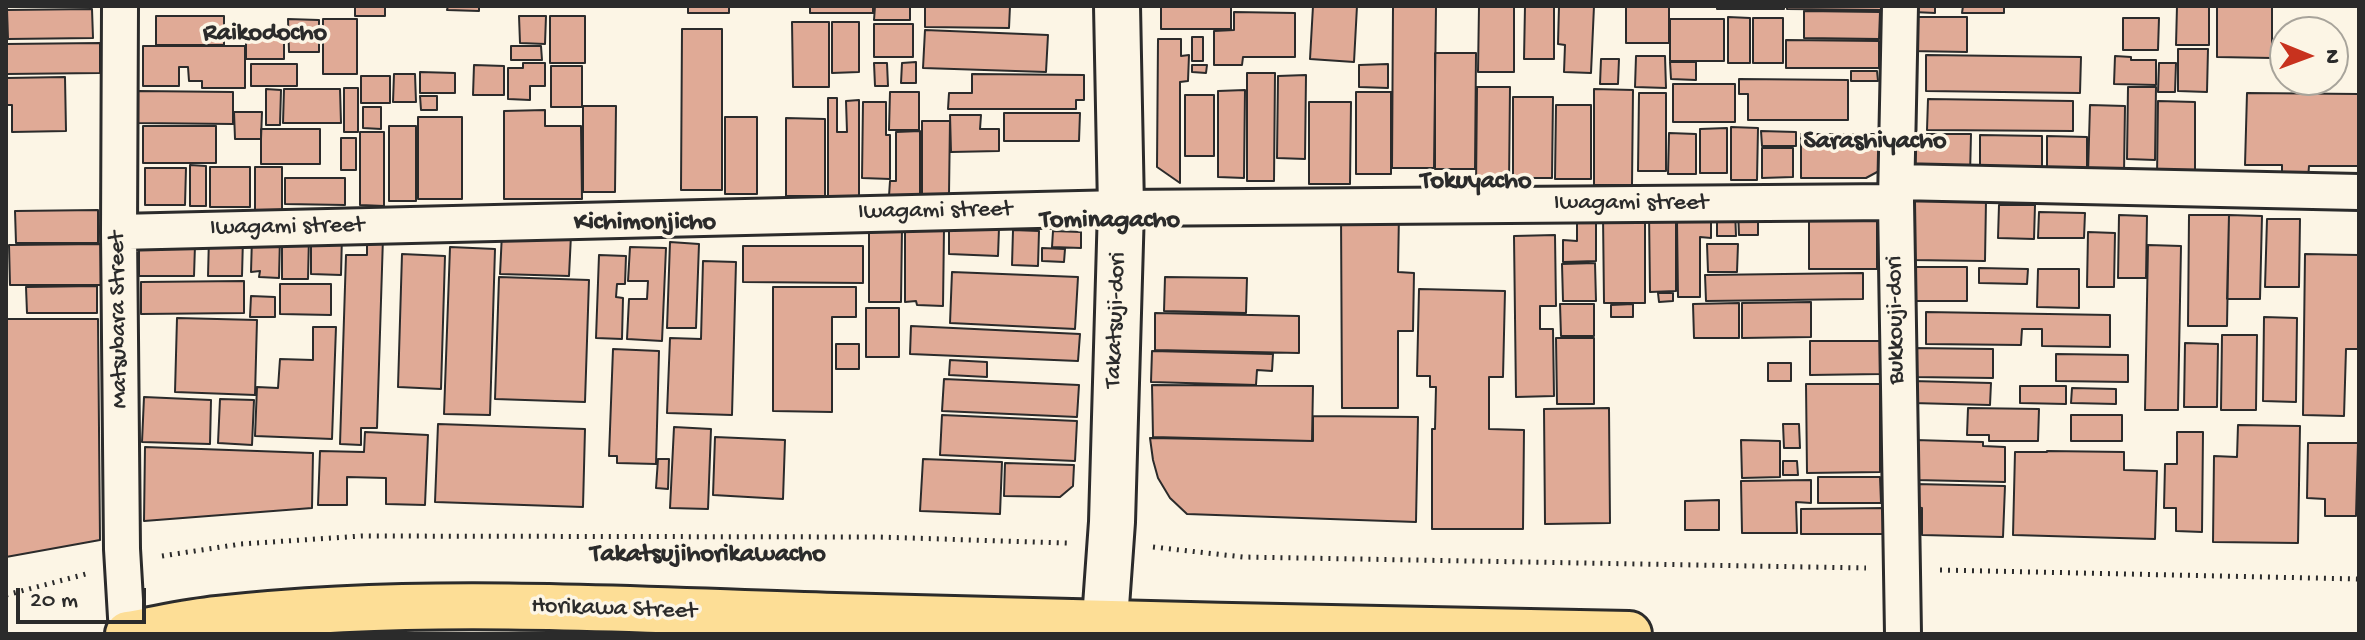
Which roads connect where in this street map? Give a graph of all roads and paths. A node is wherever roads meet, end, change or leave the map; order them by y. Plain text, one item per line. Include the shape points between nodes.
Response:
1 (120, 6) edge
2 (1117, 6) edge
3 (1900, 6) edge
4 (1896, 192) junction
5 (2359, 192) edge
6 (1121, 208) junction
7 (119, 232) junction
8 (1110, 545) junction
9 (123, 564) junction
10 (1901, 569) junction
11 (2359, 579) edge
12 (6, 595) edge
13 (1104, 629) edge
14 (128, 634) edge
15 (1629, 634) edge
16 (1903, 634) edge

1 - 7 street, Matsubara Street
2 - 6 street, Takatsuji-dori
3 - 4 street, Bukkouji-dori
4 - 5 street, Iwagami street
4 - 6 street, Iwagami street
4 - 10 street, Bukkouji-dori
6 - 7 street, Iwagami street
6 - 8 street, Takatsuji-dori
7 - 9 street, Matsubara Street
8 - 9 path via 878,537 362,536 241,544
8 - 10 path via 1243,557
8 - 13 street, Takatsuji-dori
9 - 12 path
9 - 14 street, Matsubara Street
10 - 11 path
10 - 16 street, Bukkouji-dori
13 - 14 main road, Horikawa Street via 431,606 213,619
13 - 15 main road, Horikawa Street

